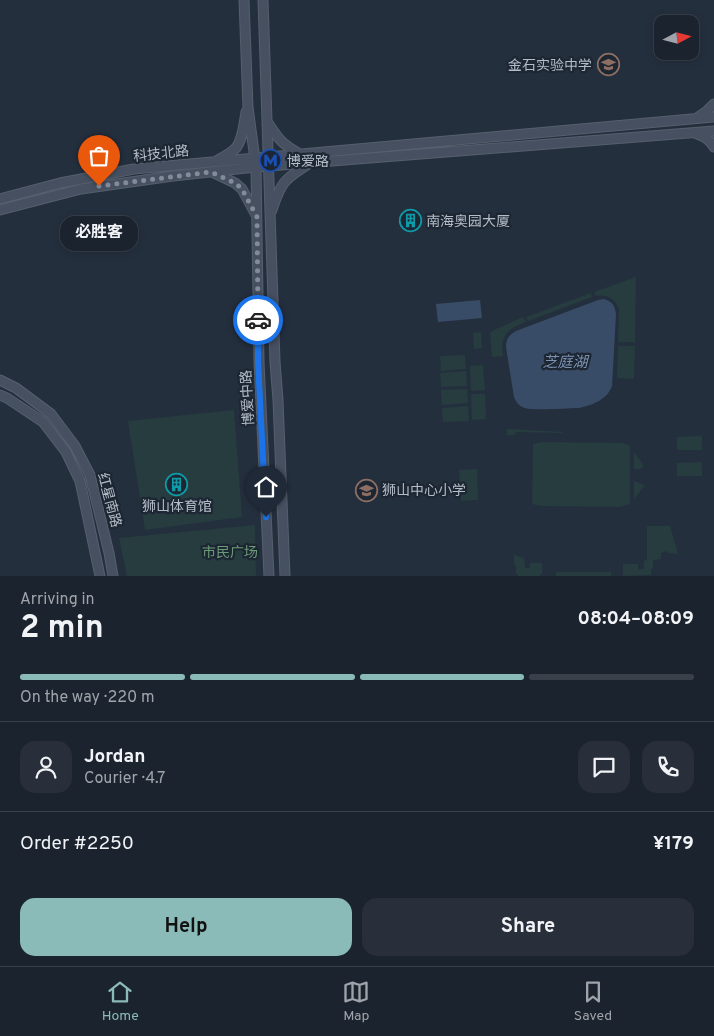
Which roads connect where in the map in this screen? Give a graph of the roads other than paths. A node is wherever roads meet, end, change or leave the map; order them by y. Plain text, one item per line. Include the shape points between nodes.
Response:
1 (244, 0) edge
2 (263, 0) edge
3 (714, 104) edge
4 (248, 106) junction
5 (714, 117) edge
6 (695, 119) junction
7 (268, 124) junction
8 (714, 131) edge
9 (692, 133) junction
10 (714, 147) edge
11 (300, 154) junction
12 (268, 161) junction
13 (216, 162) junction
14 (311, 162) junction
15 (256, 163) junction
16 (211, 172) junction
17 (0, 199) edge
18 (0, 210) edge
19 (270, 214) junction
20 (257, 217) junction
21 (0, 380) edge
22 (0, 395) edge
23 (100, 576) edge
24 (113, 576) edge
25 (269, 576) edge
26 (285, 576) edge

1 - 4 main road
2 - 7 main road
3 - 6 main road
4 - 13 main road via 240,142
4 - 15 main road
5 - 6 main road
6 - 11 main road
7 - 11 main road via 280,141
7 - 12 main road
8 - 9 main road
9 - 10 main road via 702,135
9 - 14 main road
11 - 12 main road
12 - 14 main road
12 - 15 main road, 科技北路
12 - 19 main road
13 - 15 main road, 科技北路
13 - 17 main road, 科技北路 via 91,176
14 - 19 main road via 282,185
15 - 16 main road
15 - 20 main road, 博爱中路
16 - 18 main road via 81,189
16 - 20 main road via 242,189
19 - 26 main road
20 - 25 main road, 博爱中路 via 258,362
21 - 24 main road, 红星南路 via 51,414 75,446 90,475
22 - 23 main road, 红星南路 via 43,422 66,452 80,481

